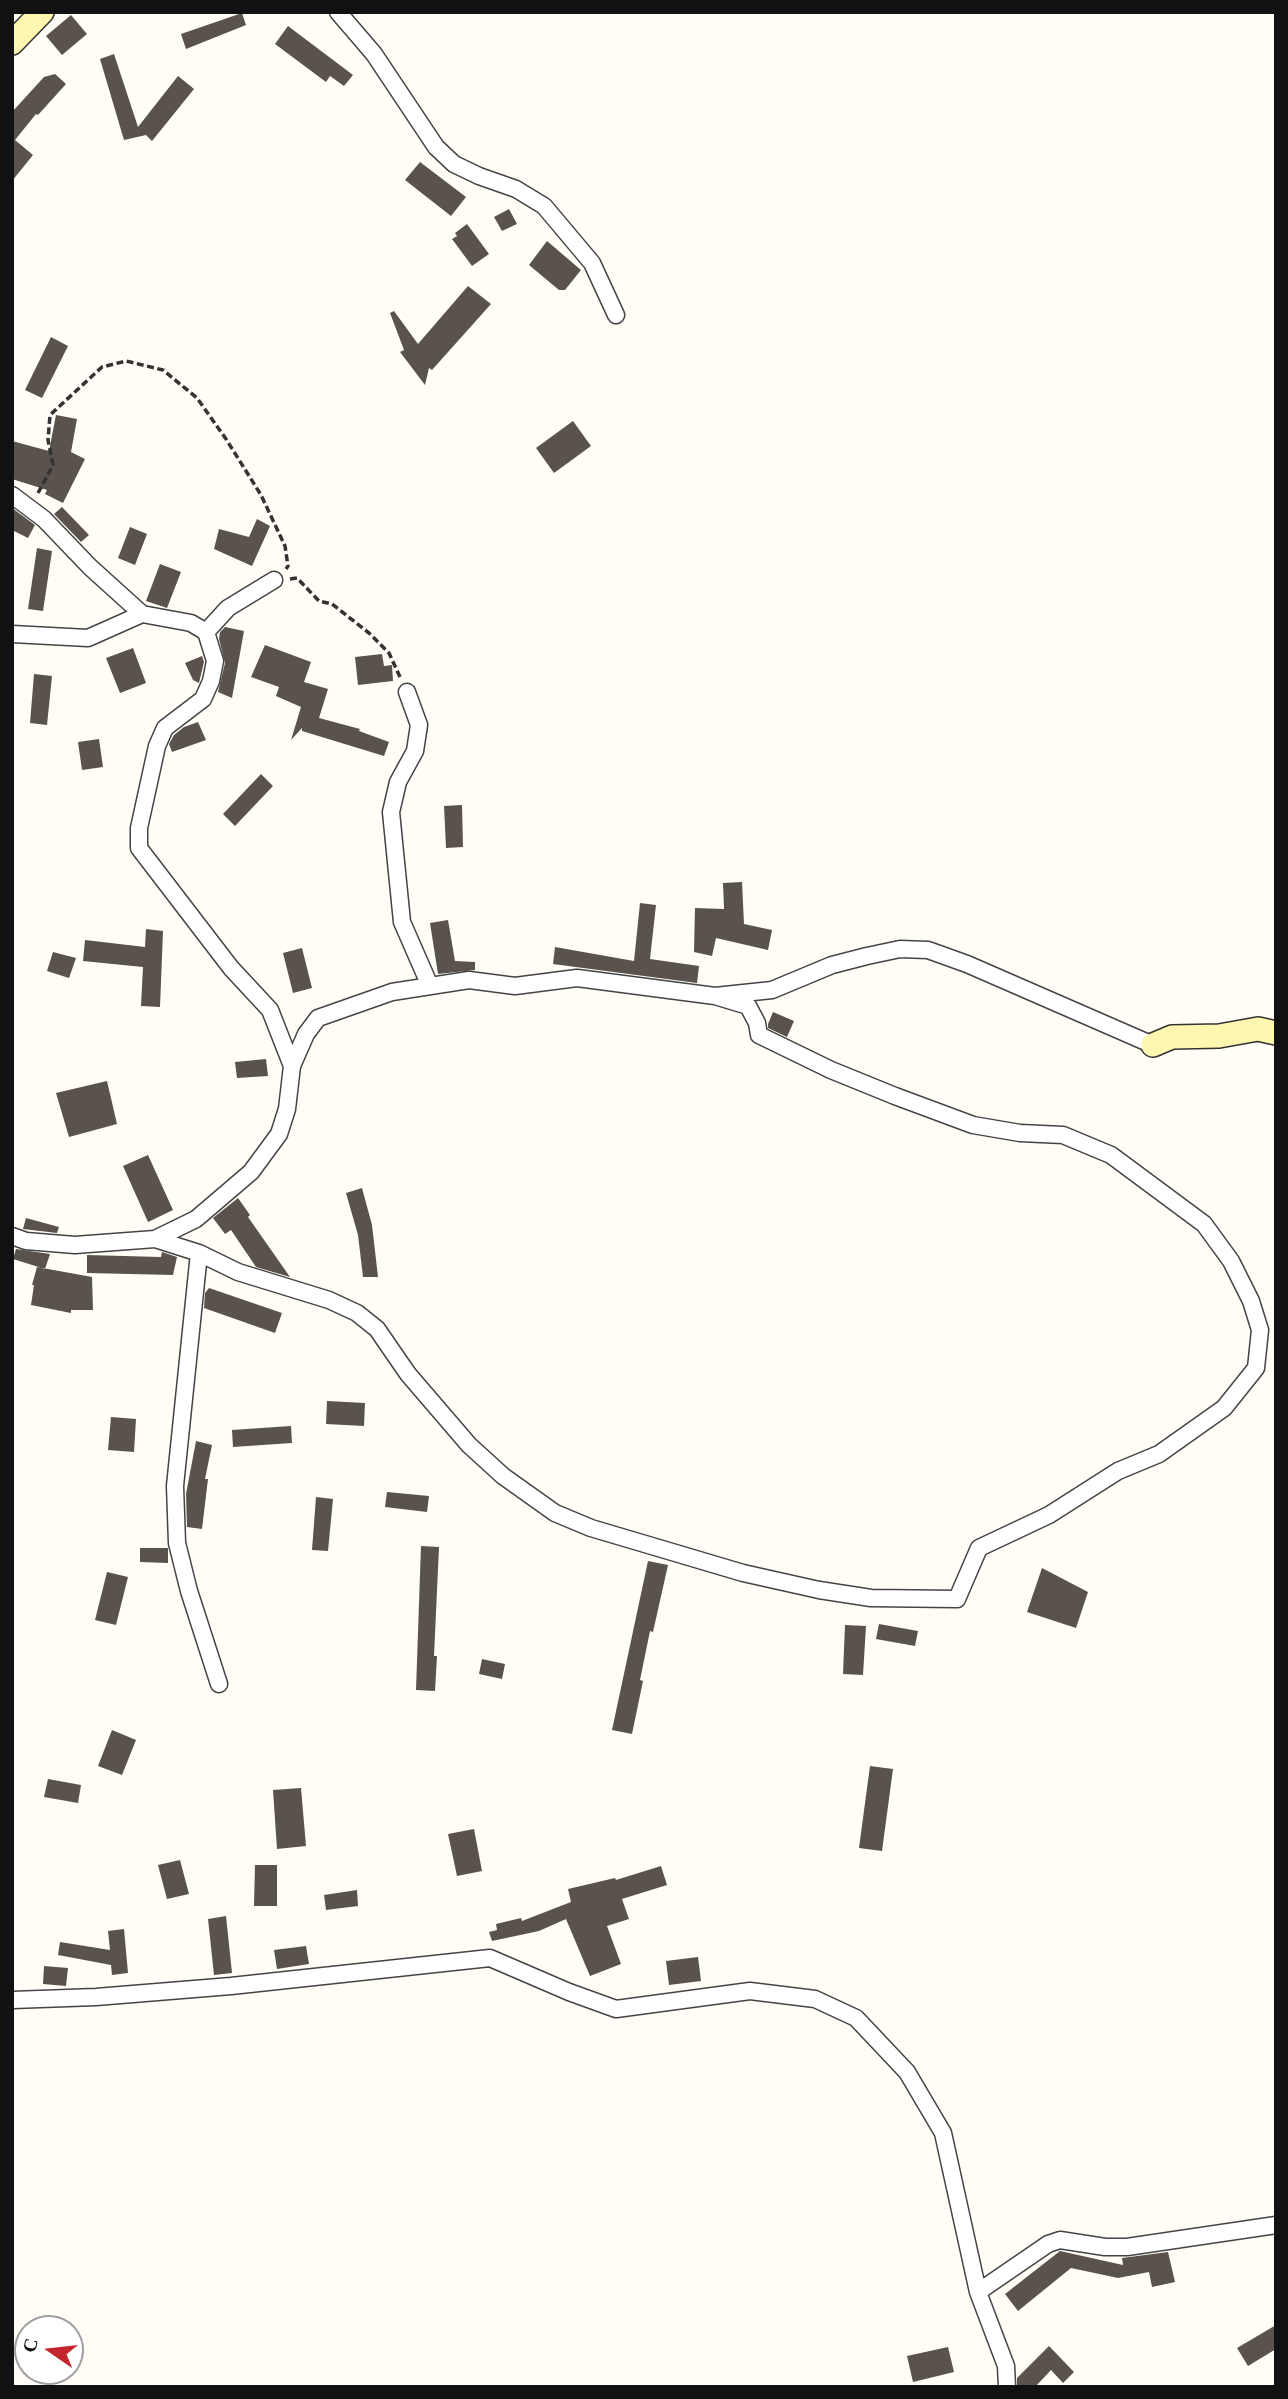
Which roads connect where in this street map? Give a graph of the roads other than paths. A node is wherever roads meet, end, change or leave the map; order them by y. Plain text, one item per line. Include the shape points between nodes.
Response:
1 (42, 12) edge
2 (338, 12) edge
3 (12, 43) edge
4 (616, 315) dead end
5 (19, 494) edge
6 (274, 580) road end
7 (142, 614) junction
8 (206, 632) junction
9 (12, 634) edge
10 (407, 692) road end
11 (430, 986) junction
12 (715, 996) junction
13 (1276, 1033) edge
14 (1153, 1045) joint
15 (292, 1066) junction
16 (12, 1236) edge
17 (155, 1239) junction
18 (199, 1253) junction
19 (219, 1684) dead end
20 (12, 2000) edge
21 (1276, 2225) edge
22 (978, 2292) junction
23 (1007, 2387) edge

1 - 3 street
2 - 4 street via 373,54 436,147 454,164 516,189 544,206 592,263
5 - 7 street
6 - 8 street via 228,608
7 - 8 street via 191,623
7 - 9 street via 88,638
8 - 15 street via 215,661 211,681 203,699 165,728 161,737 139,828 139,848 231,968 270,1010
10 - 11 street via 419,725 415,751 398,782 391,812 402,922
11 - 12 street via 469,980 515,986 577,978
11 - 15 street via 392,992 318,1018
12 - 14 street via 772,990 832,965 900,949 928,950
12 - 18 street via 748,1006 759,1035 831,1070 973,1125 1063,1135 1130,1168 1204,1224 1231,1261 1260,1330 1256,1368 1224,1408 1159,1454 1118,1471 1049,1515 979,1548 957,1599 871,1598 743,1573 555,1514 470,1445 408,1374 377,1329 357,1313 238,1272
13 - 14 street via 1258,1029 1172,1037
15 - 17 street via 279,1134 251,1172 196,1219
16 - 17 street via 75,1245
17 - 18 street
18 - 19 street via 175,1486 177,1543
20 - 22 street via 231,1986 491,1958 616,2009 750,1991 815,1999 856,2018 899,2063 943,2133
21 - 22 street via 1127,2247 1060,2240
22 - 23 street via 1006,2366

